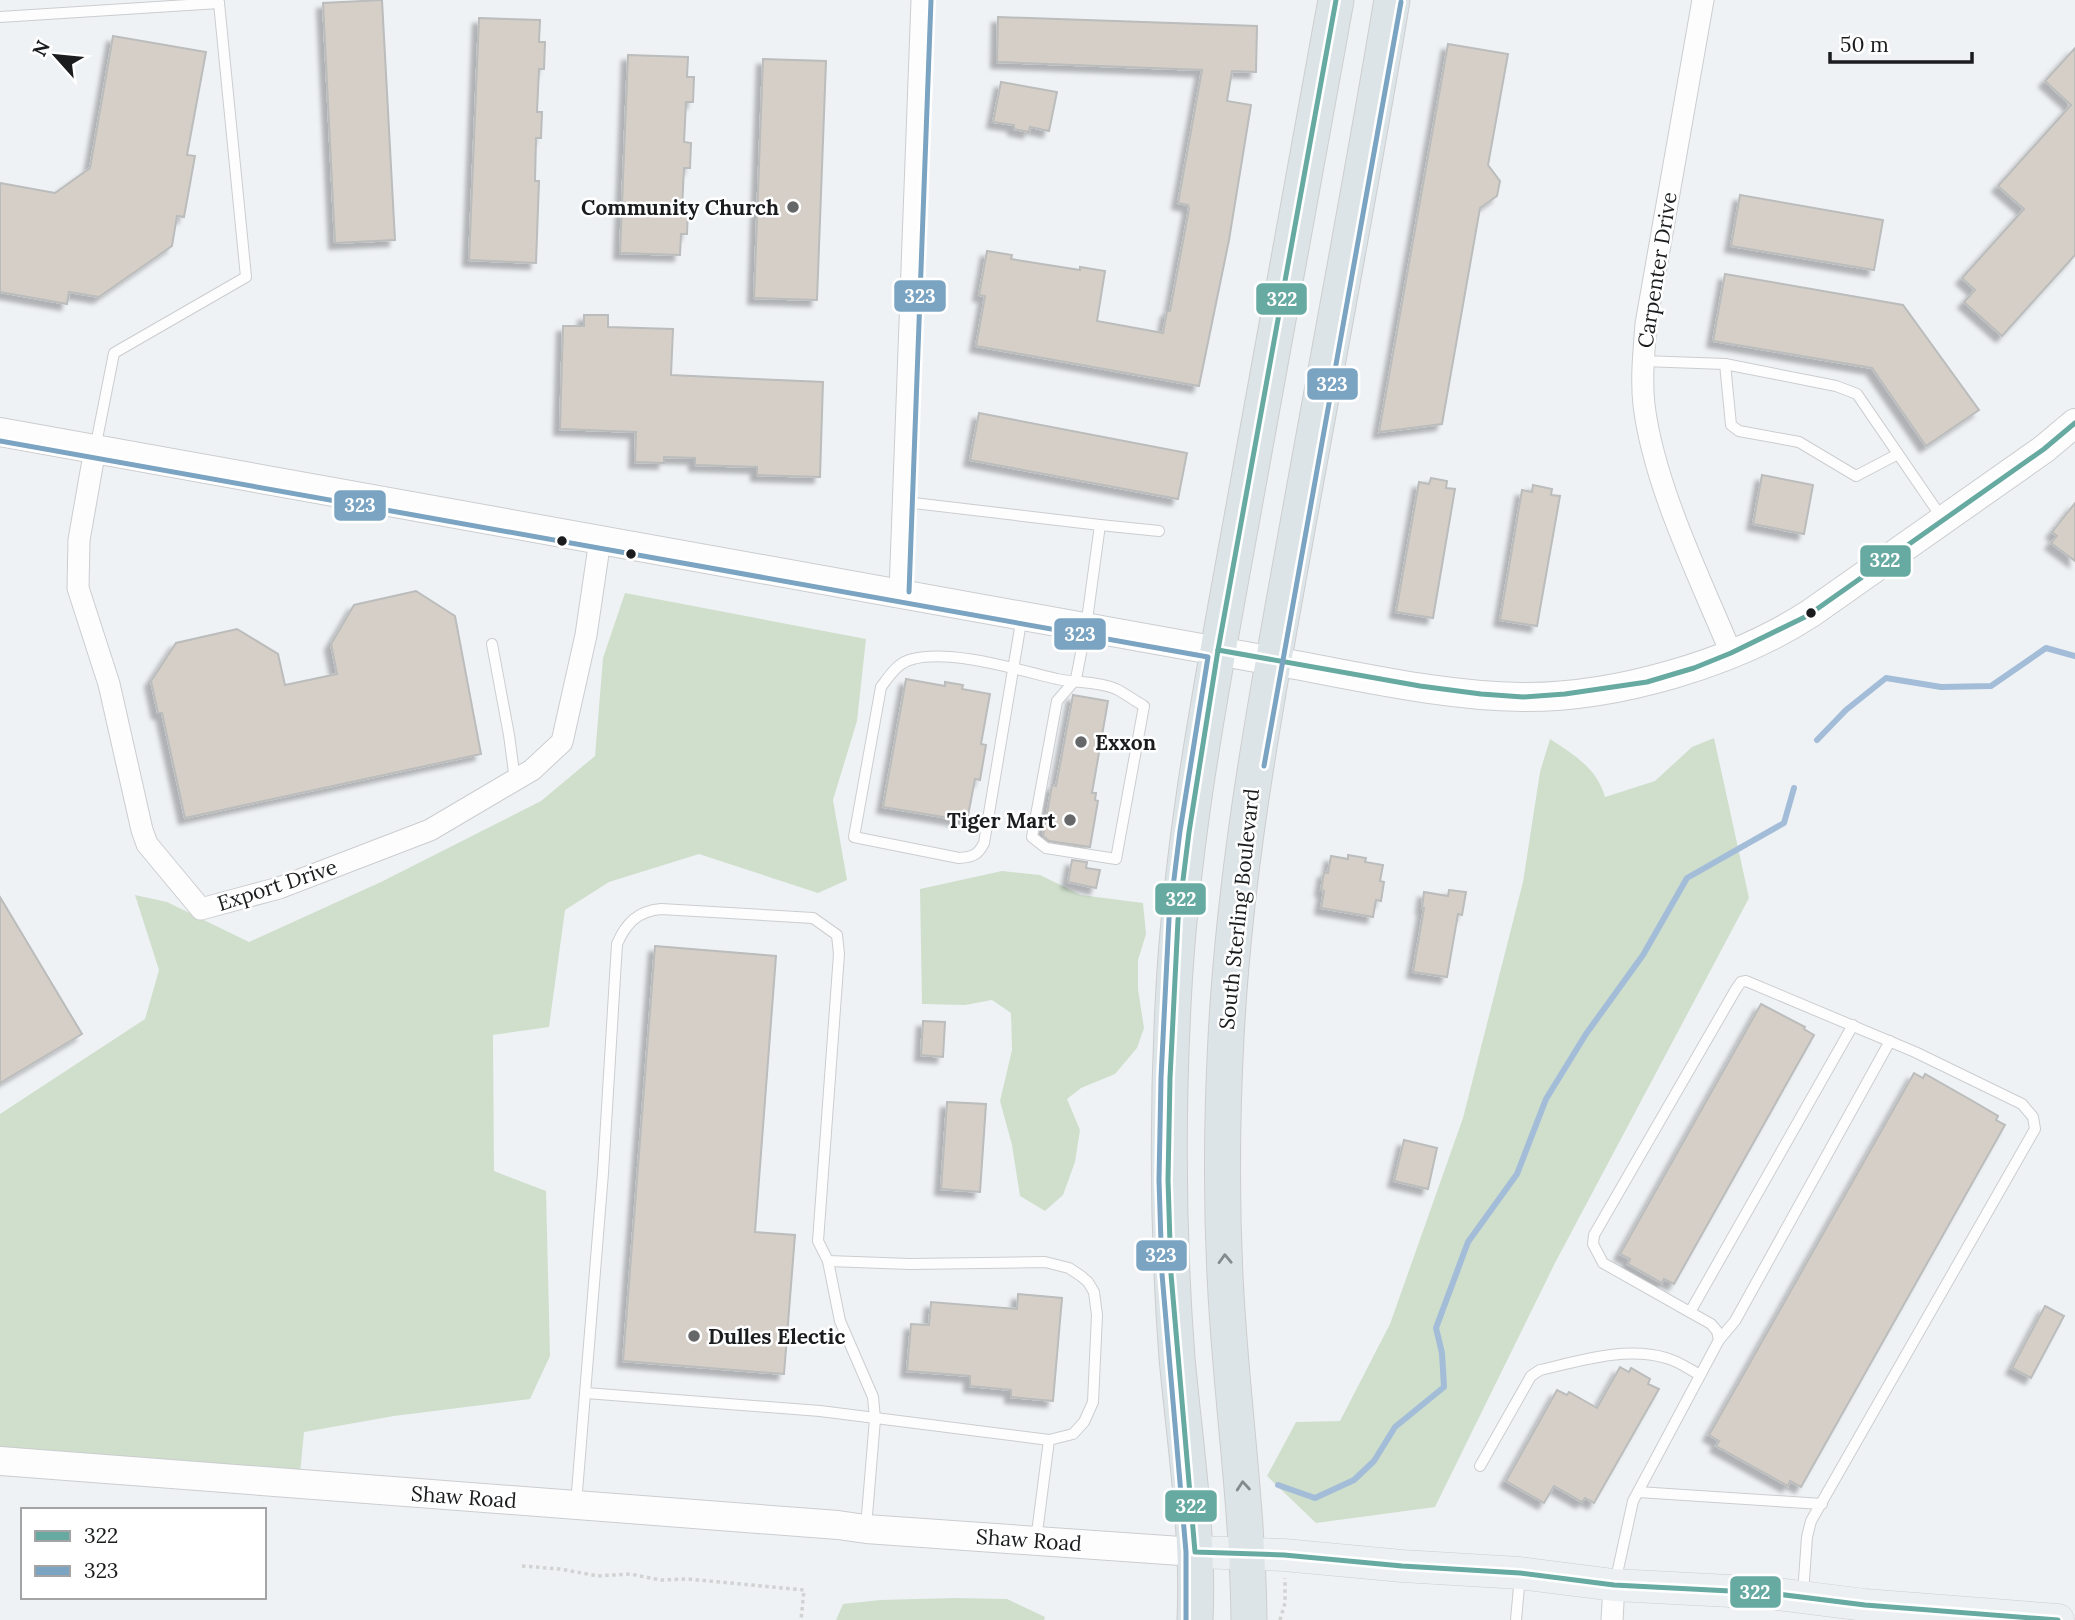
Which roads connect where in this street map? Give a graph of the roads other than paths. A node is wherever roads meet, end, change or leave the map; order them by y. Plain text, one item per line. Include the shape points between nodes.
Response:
1 (922, 0) edge
2 (1336, 0) edge
3 (1392, 0) edge
4 (1703, 0) edge
5 (218, 1) edge
6 (0, 17) edge
7 (1643, 362) junction
8 (1725, 364) junction
9 (2075, 423) edge
10 (0, 432) edge
11 (95, 449) junction
12 (1898, 454) junction
13 (905, 502) junction
14 (1943, 520) junction
15 (1100, 525) junction
16 (1159, 531) dead end
17 (600, 541) junction
18 (900, 592) junction
19 (1022, 615) junction
20 (1086, 627) junction
21 (492, 644) dead end
22 (1218, 650) junction
23 (1731, 653) junction
24 (1273, 661) junction
25 (1013, 667) junction
26 (1076, 679) junction
27 (515, 780) junction
28 (1853, 1025) junction
29 (1890, 1041) junction
30 (828, 1261) junction
31 (1690, 1312) junction
32 (1719, 1340) junction
33 (1700, 1375) junction
34 (586, 1392) junction
35 (876, 1419) junction
36 (1049, 1440) junction
37 (0, 1461) edge
38 (1480, 1466) dead end
39 (1637, 1492) junction
40 (1822, 1504) junction
41 (575, 1505) junction
42 (866, 1530) junction
43 (1036, 1540) junction
44 (1195, 1552) junction
45 (1248, 1554) junction
46 (1520, 1573) junction
47 (1614, 1585) junction
48 (1803, 1597) junction
49 (1195, 1620) edge
50 (1249, 1620) edge
51 (1517, 1620) edge
52 (1612, 1620) edge
53 (2058, 1620) edge

1 - 13 street
2 - 22 main road
3 - 24 main road, South Sterling Boulevard
4 - 7 street, Carpenter Drive
5 - 6 lane
5 - 11 lane via 246,277 114,353
7 - 8 lane
7 - 23 street, Carpenter Drive via 1644,404 1653,454
8 - 12 lane via 1857,394
8 - 12 lane via 1731,425 1739,431 1799,443 1856,476
9 - 14 street
10 - 11 street
11 - 17 street
11 - 27 street, Export Drive via 79,540 78,588 109,684 144,837 201,909 279,888 430,830
12 - 14 lane
13 - 15 lane
13 - 18 street
14 - 23 street via 1807,616
15 - 16 lane
15 - 20 lane
17 - 18 street
17 - 27 street, Export Drive via 586,635 562,741
18 - 19 street
19 - 20 street
19 - 25 lane
20 - 22 street
20 - 26 lane
21 - 27 lane
22 - 24 street
22 - 44 main road via 1178,920 1170,1079 1171,1273
23 - 24 street via 1647,682 1523,697 1420,686
45 -> 24 main road, South Sterling Boulevard via 1228,1324 1226,1038 1244,842
25 - 25 lane via 979,852 959,858 854,837 881,687 894,669 910,659 943,657
25 - 26 lane
26 - 26 lane via 1057,701 1032,837 1046,848 1116,859 1144,706 1115,688
28 - 29 lane
28 - 31 lane
28 - 31 lane via 1755,983 1741,982 1594,1235 1593,1244 1603,1263
29 - 32 lane via 1735,1321
29 - 40 lane via 2022,1104 2033,1117 2035,1129
30 - 34 lane via 818,1241 837,935 813,918 662,909 639,915 622,931 617,944
30 - 35 lane via 840,1321 873,1397
30 - 36 lane via 1045,1262 1069,1268 1088,1282 1097,1315 1093,1402 1073,1434
31 - 32 lane via 1710,1324
32 - 33 lane
33 - 38 lane via 1664,1357 1638,1355 1605,1355 1540,1370 1531,1377
33 - 39 lane
34 - 35 lane
34 - 41 lane
35 - 36 lane
35 - 42 lane
36 - 43 lane
37 - 41 street, Shaw Road
39 - 40 lane
39 - 47 lane
40 - 48 lane via 1807,1537
41 - 42 street, Shaw Road
42 - 43 street, Shaw Road
43 - 44 street, Shaw Road
44 - 45 main road, Shaw Road
44 - 49 main road
45 - 46 main road, Shaw Road
45 - 50 main road, South Sterling Boulevard
46 - 47 main road, Shaw Road
46 - 51 lane
47 - 48 main road, Shaw Road
47 - 52 street
48 - 53 main road, Shaw Road

